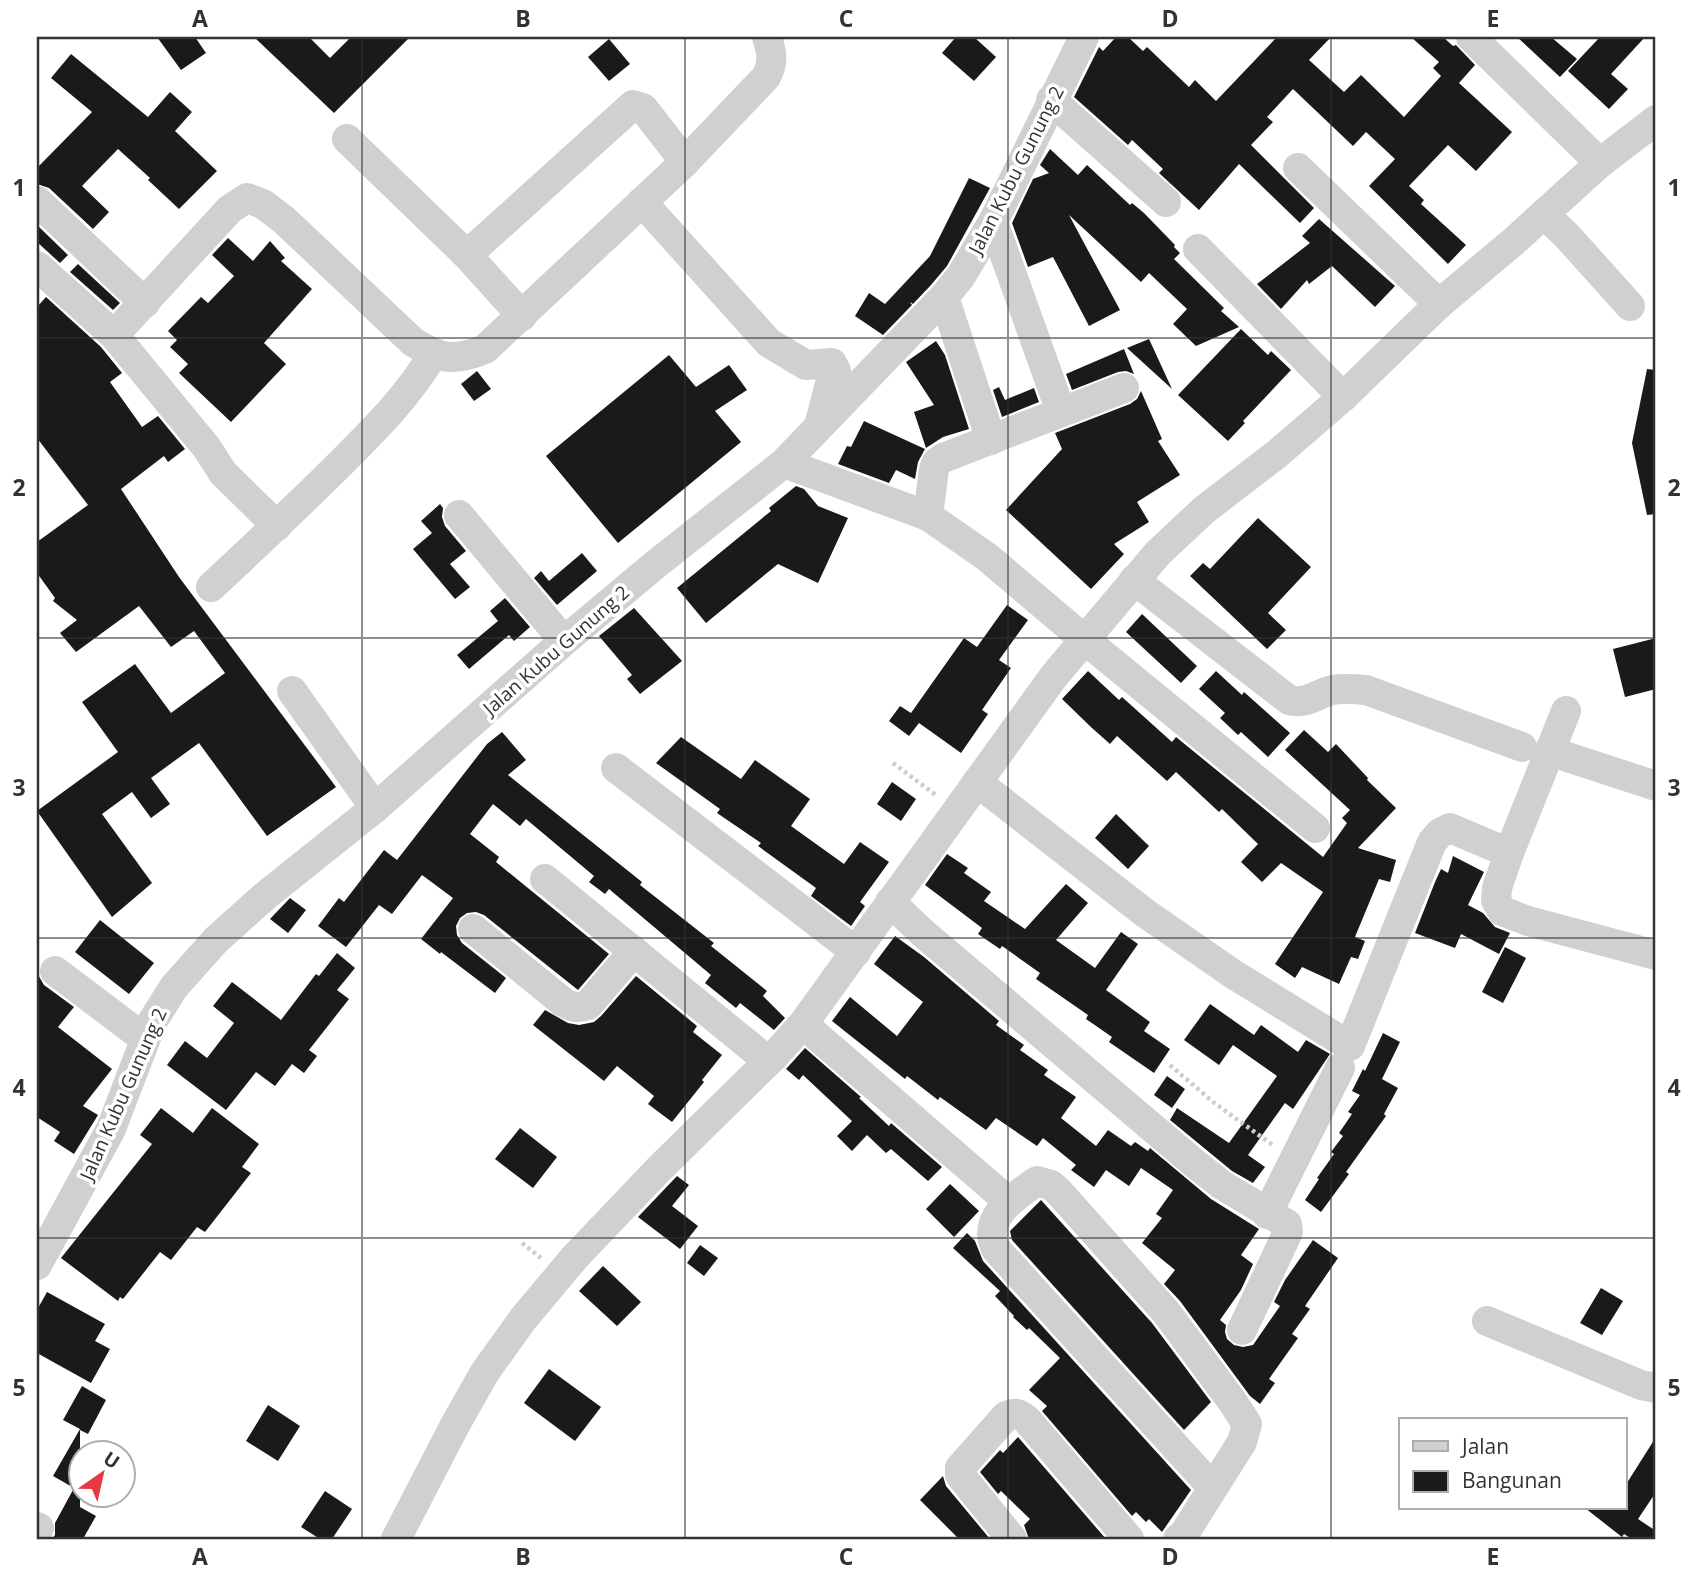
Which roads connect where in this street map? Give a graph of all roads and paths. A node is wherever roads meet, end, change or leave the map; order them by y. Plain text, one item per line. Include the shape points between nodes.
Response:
1 (767, 37) edge
2 (1084, 37) edge
3 (1472, 37) edge
4 (1051, 100) junction
5 (1656, 120) edge
6 (347, 139) dead end
7 (685, 162) junction
8 (1600, 163) junction
9 (1298, 168) dead end
10 (37, 201) edge
11 (642, 202) junction
12 (1166, 202) dead end
13 (1544, 214) junction
14 (993, 222) junction
15 (1198, 249) dead end
16 (467, 255) junction
17 (37, 266) edge
18 (944, 297) junction
19 (145, 303) junction
20 (1439, 304) junction
21 (1630, 306) dead end
22 (522, 316) junction
23 (114, 335) junction
24 (433, 354) junction
25 (1124, 388) dead end
26 (1343, 397) junction
27 (1061, 412) junction
28 (818, 430) junction
29 (991, 440) junction
30 (784, 463) junction
31 (459, 515) dead end
32 (928, 516) junction
33 (277, 526) junction
34 (1134, 580) junction
35 (211, 587) dead end
36 (1085, 640) junction
37 (564, 641) junction
38 (292, 691) dead end
39 (1566, 711) dead end
40 (1535, 749) junction
41 (892, 764) dead end
42 (616, 768) dead end
43 (977, 782) junction
44 (1656, 786) edge
45 (375, 808) junction
46 (958, 811) junction
47 (1315, 828) dead end
48 (1509, 853) junction
49 (545, 879) dead end
50 (890, 902) junction
51 (473, 929) dead end
52 (634, 951) junction
53 (856, 952) junction
54 (1656, 955) edge
55 (55, 971) dead end
56 (803, 1024) junction
57 (145, 1039) junction
58 (768, 1061) junction
59 (1170, 1065) dead end
60 (1340, 1068) dead end
61 (1294, 1161) junction
62 (1008, 1200) junction
63 (1267, 1214) junction
64 (37, 1265) edge
65 (1487, 1321) dead end
66 (1242, 1330) dead end
67 (1656, 1388) edge
68 (1213, 1488) junction
69 (396, 1539) edge
70 (1012, 1539) edge
71 (1129, 1539) edge
72 (1178, 1539) edge

1 - 7 street via 772,66 766,77
2 - 4 street, Jalan Kubu Gunung 2
3 - 8 street
4 - 12 street
4 - 14 street, Jalan Kubu Gunung 2
5 - 8 street
6 - 16 street
7 - 11 street
7 - 16 street via 643,108 633,105
8 - 13 street
9 - 20 street
10 - 19 street
11 - 22 street
11 - 28 street via 769,343 806,365 832,363 836,372
13 - 20 street
13 - 21 street
14 - 18 street, Jalan Kubu Gunung 2
14 - 27 street
15 - 26 street
16 - 22 street
17 - 23 street
18 - 28 street, Jalan Kubu Gunung 2
18 - 29 street
19 - 23 street
19 - 24 street via 230,209 247,198 284,219 413,342
20 - 26 street
22 - 24 street via 485,349 450,358
23 - 33 street via 223,473
24 - 33 street via 416,384 391,412
25 - 27 street
26 - 34 street via 1204,510
27 - 29 street
28 - 30 street, Jalan Kubu Gunung 2
29 - 32 street via 937,462
30 - 32 street
30 - 37 street, Jalan Kubu Gunung 2
31 - 37 street
32 - 36 street via 987,557
33 - 35 street
34 - 36 street
34 - 40 street via 1289,700 1298,703 1346,688 1366,690
36 - 43 street
36 - 47 street
37 - 45 street, Jalan Kubu Gunung 2
38 - 45 street
39 - 40 street
40 - 44 street
40 - 48 street
41 - 46 path
42 - 53 street
43 - 46 street
43 - 48 street via 1156,920 1350,1046 1432,842 1450,828
45 - 57 street, Jalan Kubu Gunung 2 via 216,940 174,986
46 - 50 street
48 - 54 street via 1497,888 1496,900 1502,911
49 - 52 street
50 - 53 street
50 - 63 street via 1194,1163
51 - 52 street via 573,1007 588,1005
52 - 58 street
53 - 56 street
55 - 57 street
56 - 58 street
56 - 62 street
57 - 64 street, Jalan Kubu Gunung 2 via 111,1129
58 - 69 street via 658,1170 523,1318 479,1383
59 - 61 path
60 - 61 street
61 - 63 street
62 - 68 street via 993,1224 990,1237 996,1249
62 - 68 street via 1037,1181 1058,1191 1166,1312 1232,1401 1247,1424 1246,1433
63 - 66 street via 1287,1224 1288,1232
65 - 67 street
68 - 72 street
70 - 71 street via 967,1485 960,1468 1006,1416 1014,1413 1027,1420

